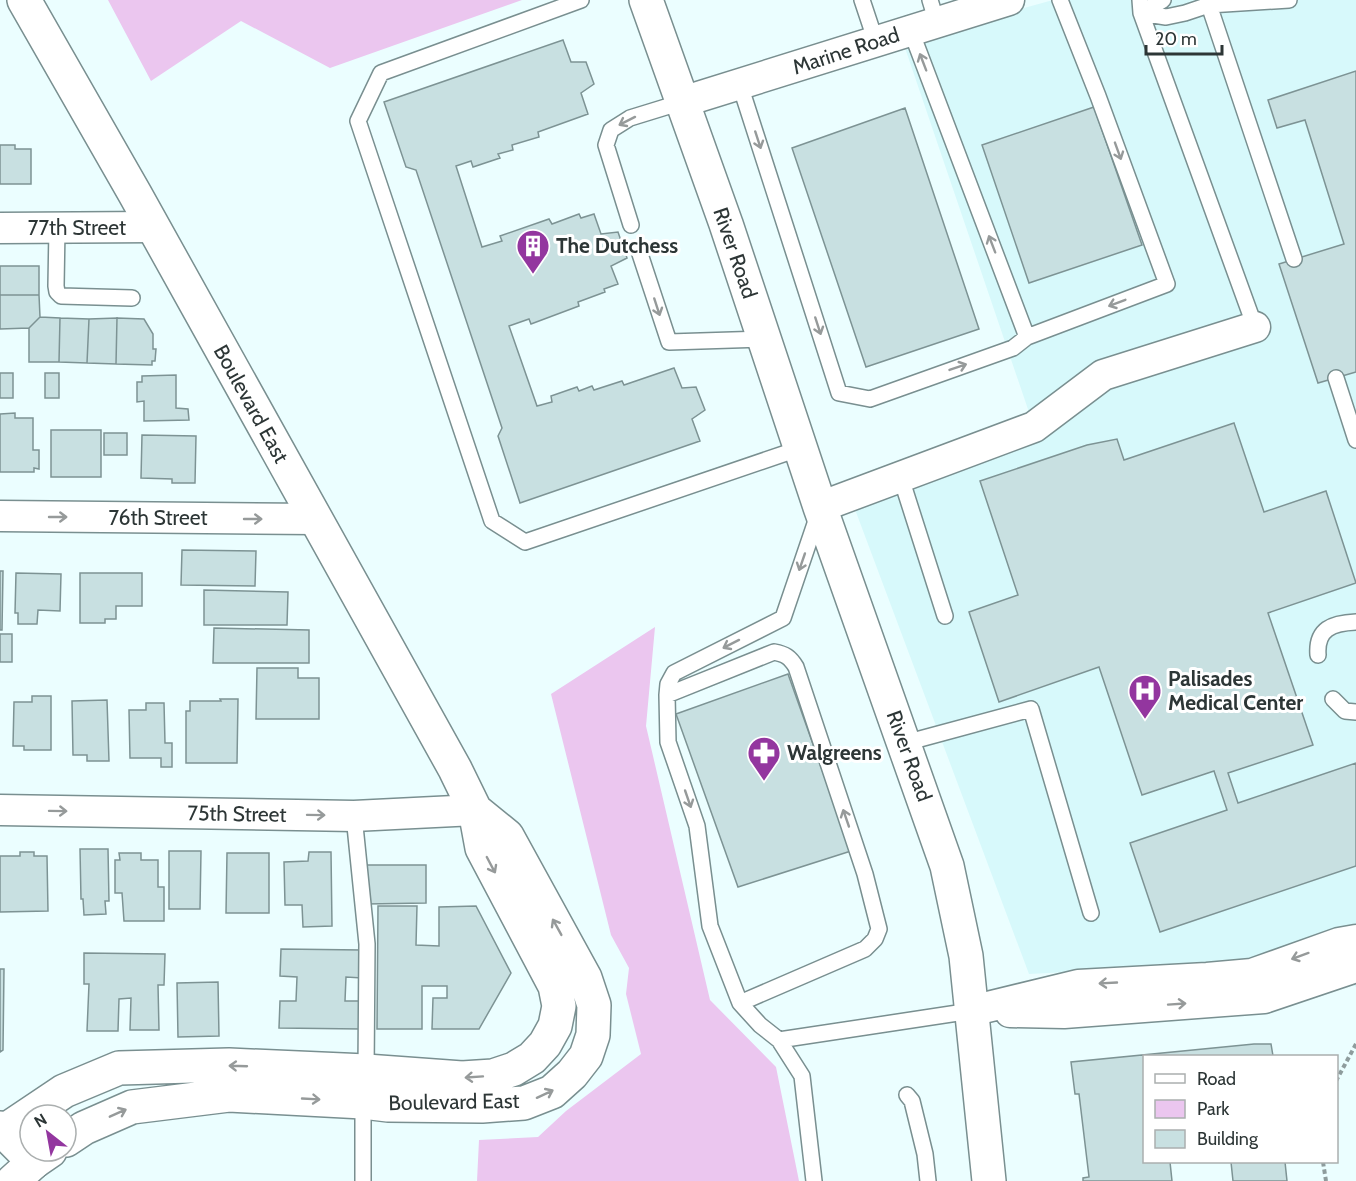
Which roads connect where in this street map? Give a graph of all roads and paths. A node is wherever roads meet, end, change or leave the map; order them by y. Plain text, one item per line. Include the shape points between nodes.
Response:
1 (24, 0) edge
2 (581, 0) edge
3 (646, 0) edge
4 (862, 0) edge
5 (1009, 0) edge
6 (1060, 0) edge
7 (1163, 0) edge
8 (1193, 0) edge
9 (1289, 0) edge
10 (1209, 5) junction
11 (1140, 6) edge
12 (926, 18) edge
13 (876, 42) junction
14 (740, 85) junction
15 (682, 102) junction
16 (631, 225) dead end
17 (153, 227) junction
18 (0, 228) edge
19 (57, 228) junction
20 (639, 251) dead end
21 (1294, 259) dead end
22 (132, 298) dead end
23 (1255, 327) joint
24 (1027, 337) junction
25 (764, 339) junction
26 (1336, 378) dead end
27 (1356, 440) edge
28 (801, 448) junction
29 (901, 478) junction
30 (820, 507) junction
31 (0, 516) edge
32 (316, 519) junction
33 (945, 616) dead end
34 (1356, 622) edge
35 (1318, 655) dead end
36 (668, 695) junction
37 (1333, 699) dead end
38 (1356, 712) edge
39 (905, 743) junction
40 (0, 810) edge
41 (475, 810) junction
42 (354, 816) junction
43 (1091, 913) dead end
44 (1356, 940) edge
45 (1356, 967) edge
46 (740, 1004) junction
47 (971, 1011) junction
48 (779, 1040) junction
49 (1356, 1044) edge
50 (1338, 1078) edge
51 (365, 1086) junction
52 (908, 1095) dead end
53 (1, 1131) edge
54 (78, 1132) edge
55 (1323, 1163) edge
56 (32, 1165) edge
57 (813, 1175) edge
58 (363, 1181) edge
59 (928, 1181) edge
60 (989, 1181) edge
61 (1326, 1181) edge

1 - 17 main road, Boulevard East
2 - 28 lane via 381,73 358,121 492,521 525,542
3 - 15 main road, River Road
4 - 13 lane
5 - 12 street, Marine Road
6 -> 24 lane via 1167,284
7 - 11 lane
8 - 10 lane
9 - 10 lane
10 - 11 lane via 1166,16
10 - 21 lane
11 - 23 lane
12 - 13 street, Marine Road
24 -> 12 lane
13 - 14 street, Marine Road
14 - 15 street, Marine Road
14 -> 24 lane via 839,393 870,399 1013,348
15 -> 16 lane via 630,118 611,130 606,145
15 - 25 main road, River Road
17 - 19 street, 77th Street
17 - 32 main road, Boulevard East
18 - 19 street, 77th Street
19 - 22 lane via 56,286 61,296
20 -> 25 lane via 669,342
23 - 29 street via 1103,375 1034,427
25 - 28 main road, River Road
26 - 27 lane
28 - 30 main road, River Road
29 - 30 street
29 - 33 lane
30 -> 36 lane via 783,618 674,673
30 - 39 main road, River Road
31 -> 32 street, 76th Street
32 - 41 main road, Boulevard East
34 - 35 lane via 1326,629 1317,642
36 -> 46 lane via 668,742 697,826 710,926
46 -> 36 lane via 865,948 879,929 865,874 791,658 774,651
37 - 38 lane via 1345,711
39 - 43 lane via 1031,709
39 - 47 main road, River Road via 947,866 966,956
40 -> 42 street, 75th Street
41 - 42 street, 75th Street
41 - 51 main road, Boulevard East via 482,848 555,986 559,1006 555,1026 546,1044 532,1058 493,1076
42 - 51 lane via 367,944
44 -> 47 street via 1252,974 1078,985
47 -> 45 street via 1064,1013 1264,998
46 - 48 lane
47 - 48 lane
47 - 60 main road, River Road
48 - 57 lane via 802,1076
49 - 50 path
51 -> 53 main road, Boulevard East via 229,1065 119,1068 64,1091
54 -> 51 main road, Boulevard East via 132,1107 229,1095
51 - 58 lane
52 - 59 lane via 925,1154
53 - 56 main road
55 - 61 path

